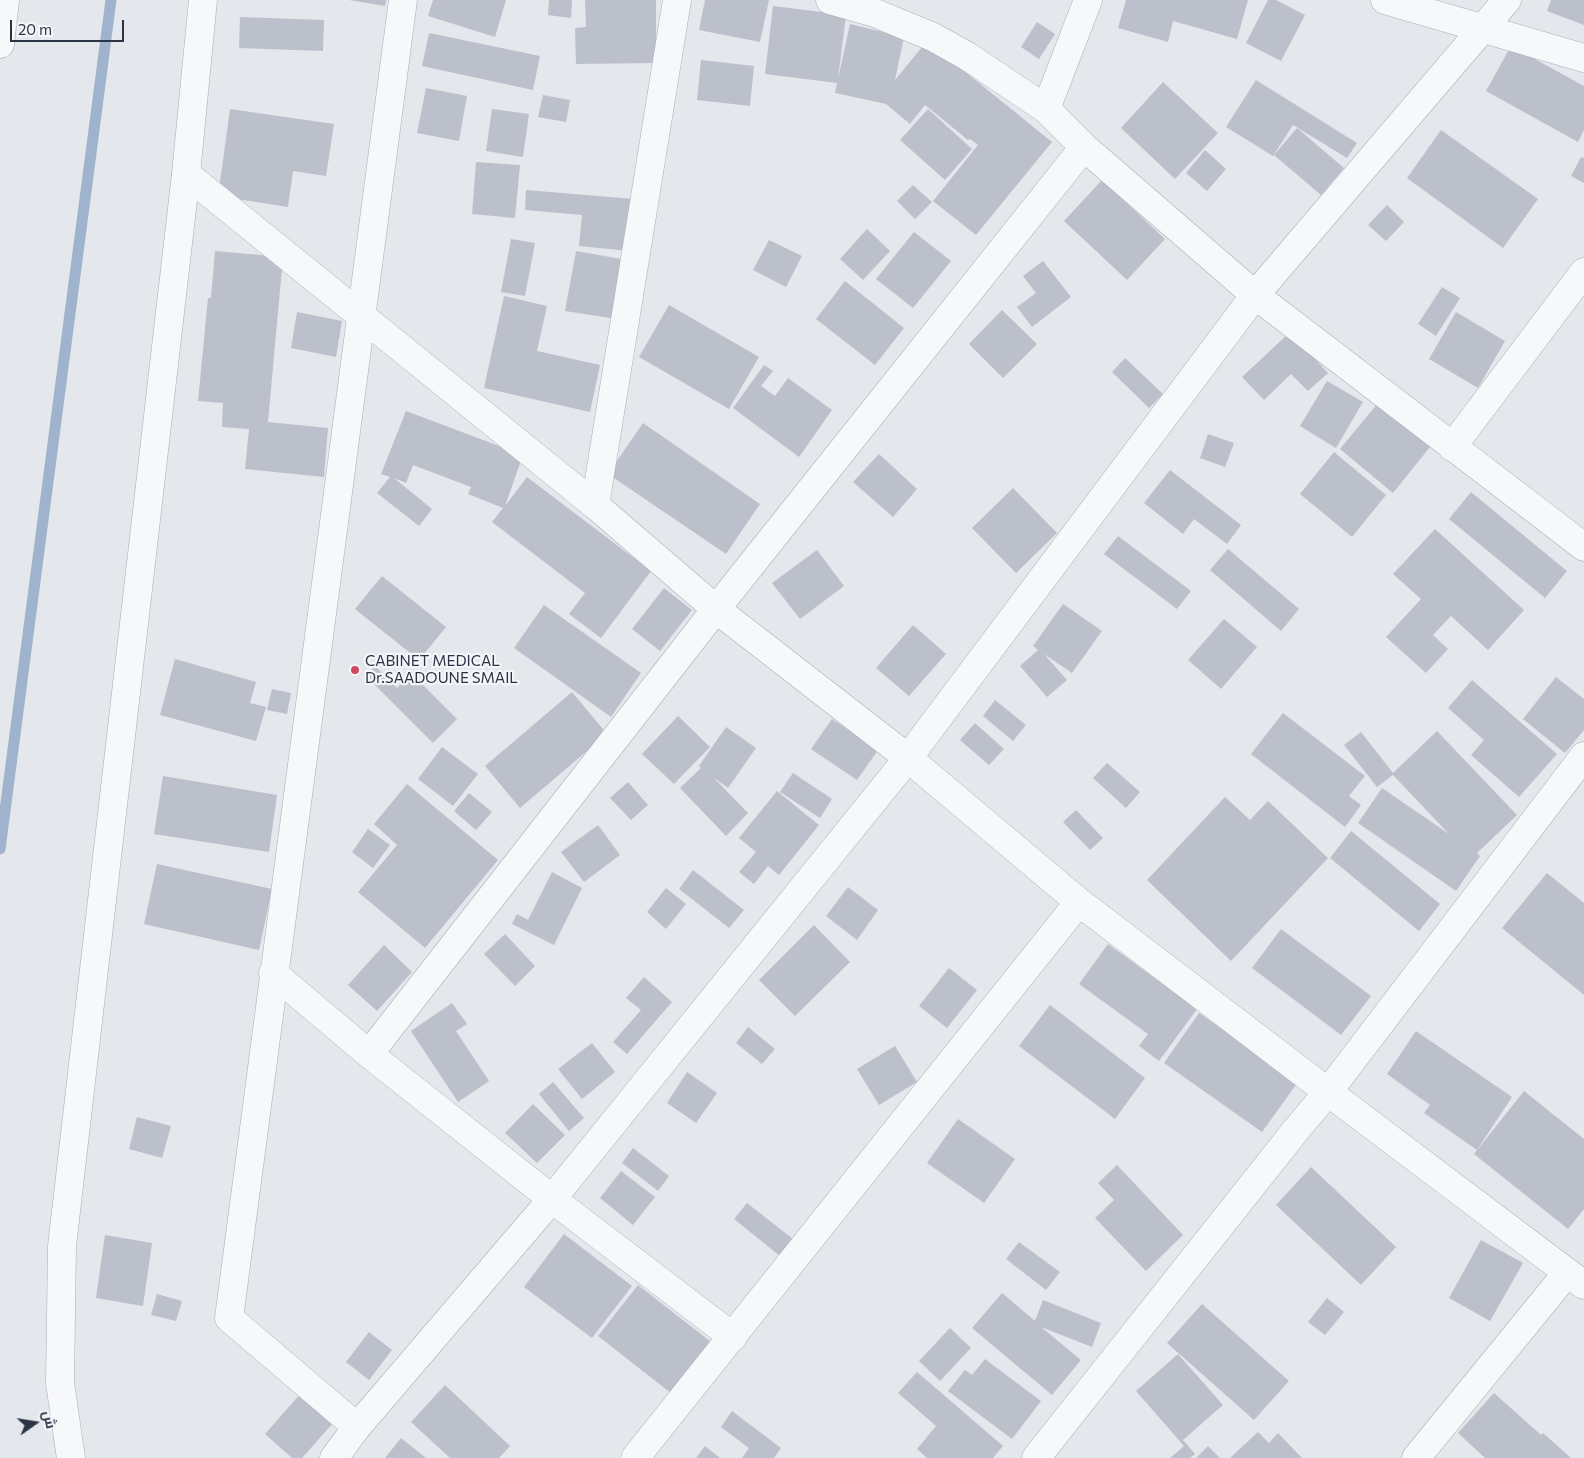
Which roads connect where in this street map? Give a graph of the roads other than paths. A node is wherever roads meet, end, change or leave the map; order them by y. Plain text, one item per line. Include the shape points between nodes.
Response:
1 (5, 0) edge
2 (202, 0) edge
3 (402, 0) edge
4 (677, 0) edge
5 (830, 0) edge
6 (1088, 0) edge
7 (1385, 0) edge
8 (1507, 0) edge
9 (1484, 28) junction
10 (0, 44) edge
11 (1584, 58) edge
12 (1046, 109) junction
13 (1084, 147) junction
14 (186, 174) junction
15 (1584, 272) edge
16 (1255, 295) junction
17 (362, 316) junction
18 (1452, 447) junction
19 (596, 506) junction
20 (1584, 547) edge
21 (716, 609) junction
22 (1584, 756) edge
23 (908, 758) junction
24 (1079, 902) junction
25 (272, 973) junction
26 (369, 1054) junction
27 (1328, 1092) junction
28 (552, 1199) junction
29 (1575, 1279) edge
30 (733, 1337) junction
31 (357, 1427) junction
32 (71, 1458) edge
33 (334, 1458) edge
34 (634, 1458) edge
35 (1036, 1458) edge
36 (1416, 1458) edge

1 - 10 street
2 - 14 street
3 - 17 street
4 - 19 street
5 - 12 street via 875,13 933,38 967,56
6 - 12 street
7 - 9 street
8 - 9 street
9 - 11 street
9 - 16 street
12 - 13 street
13 - 16 street
13 - 21 street
14 - 17 street
14 - 32 street via 62,1246 60,1383
15 - 18 street
16 - 18 street
16 - 23 street
17 - 19 street
17 - 25 street
18 - 20 street
19 - 21 street
21 - 23 street
21 - 26 street
22 - 27 street
23 - 24 street
23 - 28 street
24 - 27 street
24 - 30 street
25 - 26 street
25 - 31 street via 230,1318
26 - 28 street
27 - 29 street
27 - 35 street
28 - 30 street
28 - 31 street
29 - 36 street
30 - 34 street
31 - 33 street

